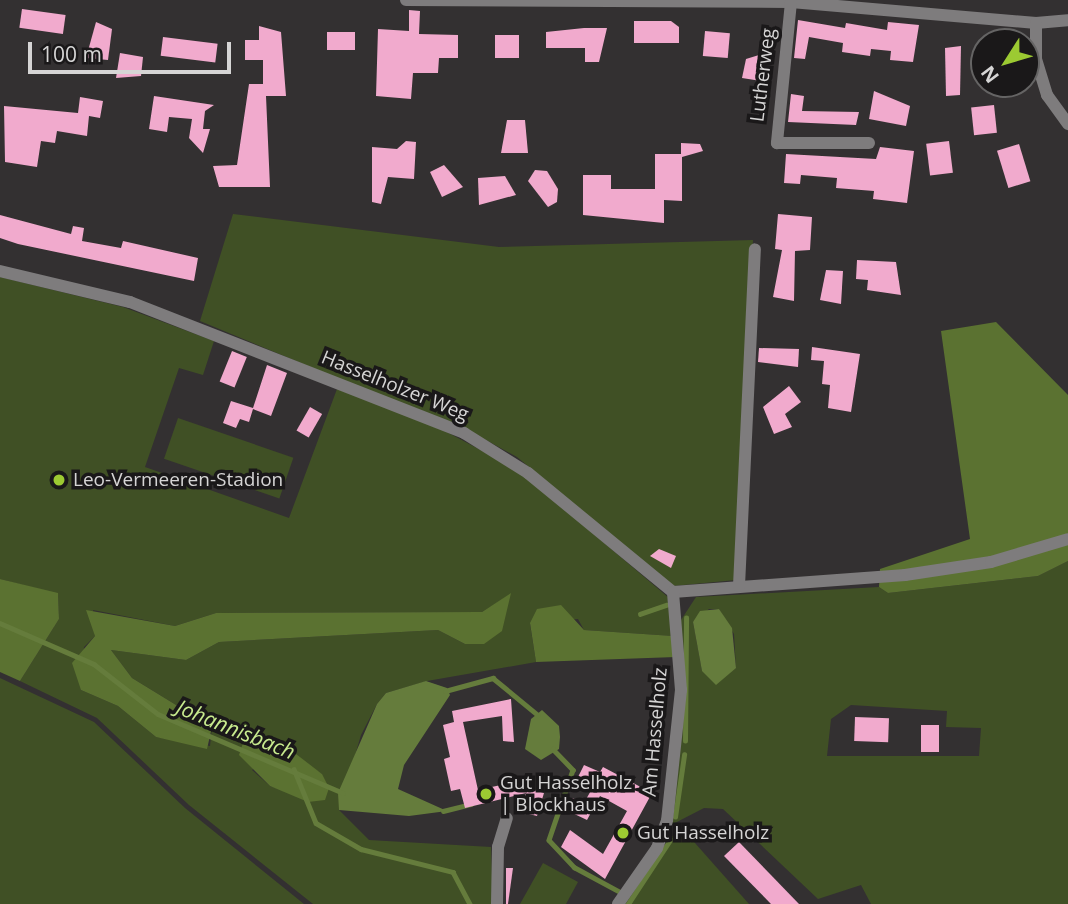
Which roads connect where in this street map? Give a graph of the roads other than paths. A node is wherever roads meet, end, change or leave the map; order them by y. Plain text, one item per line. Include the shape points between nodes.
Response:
1 (406, 0) edge
2 (791, 2) junction
3 (1068, 20) edge
4 (1036, 23) junction
5 (1068, 124) edge
6 (869, 143) dead end
7 (755, 249) dead end
8 (0, 271) edge
9 (1068, 539) edge
10 (739, 586) junction
11 (673, 592) junction
12 (507, 818) dead end
13 (497, 904) edge
14 (618, 904) edge

1 - 2 street
2 - 4 street
2 - 6 street, Lutherweg via 777,143
3 - 4 street
4 - 5 street via 1036,59 1047,95
7 - 10 street
8 - 11 street, Hasselholzer Weg via 130,302 464,433 528,473
9 - 10 street via 991,562 905,575
10 - 11 street
11 - 14 street, Am Hasselholz via 681,690 667,821 657,848
12 - 13 street via 498,847

